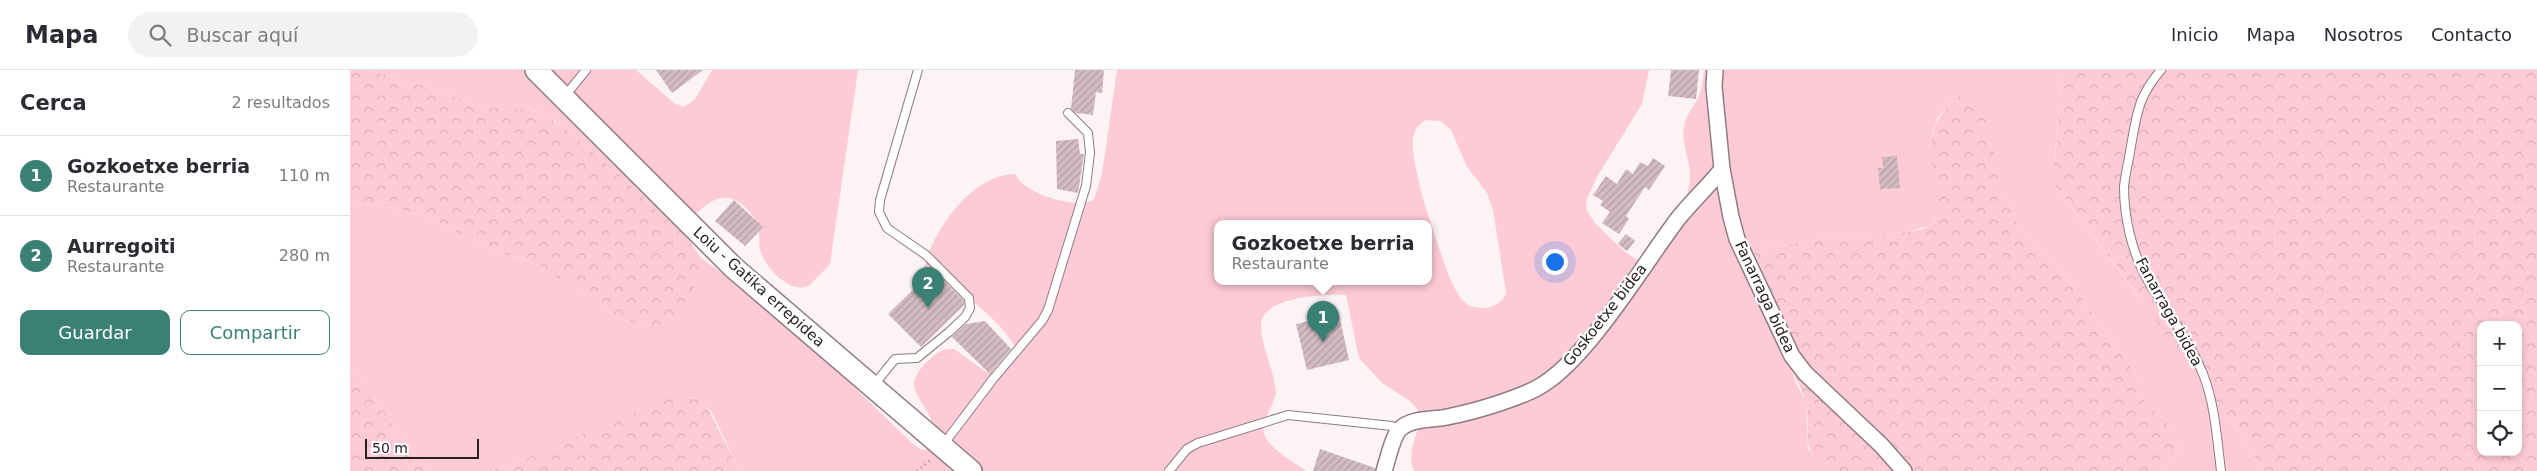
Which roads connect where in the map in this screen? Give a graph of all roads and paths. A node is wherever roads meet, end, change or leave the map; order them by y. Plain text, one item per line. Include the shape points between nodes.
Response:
1 (536, 70) edge
2 (586, 70) edge
3 (918, 70) edge
4 (1714, 70) edge
5 (2161, 70) edge
6 (563, 98) junction
7 (1068, 114) dead end
8 (1722, 168) junction
9 (872, 387) junction
10 (1398, 430) junction
11 (942, 447) junction
12 (970, 471) edge
13 (1170, 471) edge
14 (1384, 471) edge
15 (1904, 471) edge
16 (2221, 471) edge

1 - 6 street, Loiu - Gatika errepidea
2 - 6 lane
3 - 9 lane via 879,212 887,228 926,255 954,282 969,298 970,308 965,318 917,358 895,359
4 - 8 street, Fanarraga bidea
5 - 16 lane, Fanarraga bidea via 2143,94 2136,120 2124,186 2126,213 2146,278 2188,342 2204,375
6 - 9 street, Loiu - Gatika errepidea via 734,268
7 - 11 lane via 1088,133 1090,153 1086,186 1048,310
8 - 10 street, Goskoetxe bidea via 1679,218 1601,325 1562,370 1537,388 1448,417 1408,423
8 - 15 street, Fanarraga bidea via 1737,239 1792,356
9 - 11 street, Loiu - Gatika errepidea
10 - 13 lane via 1392,426 1288,415 1198,443 1187,449
10 - 14 street
11 - 12 street, Loiu - Gatika errepidea

